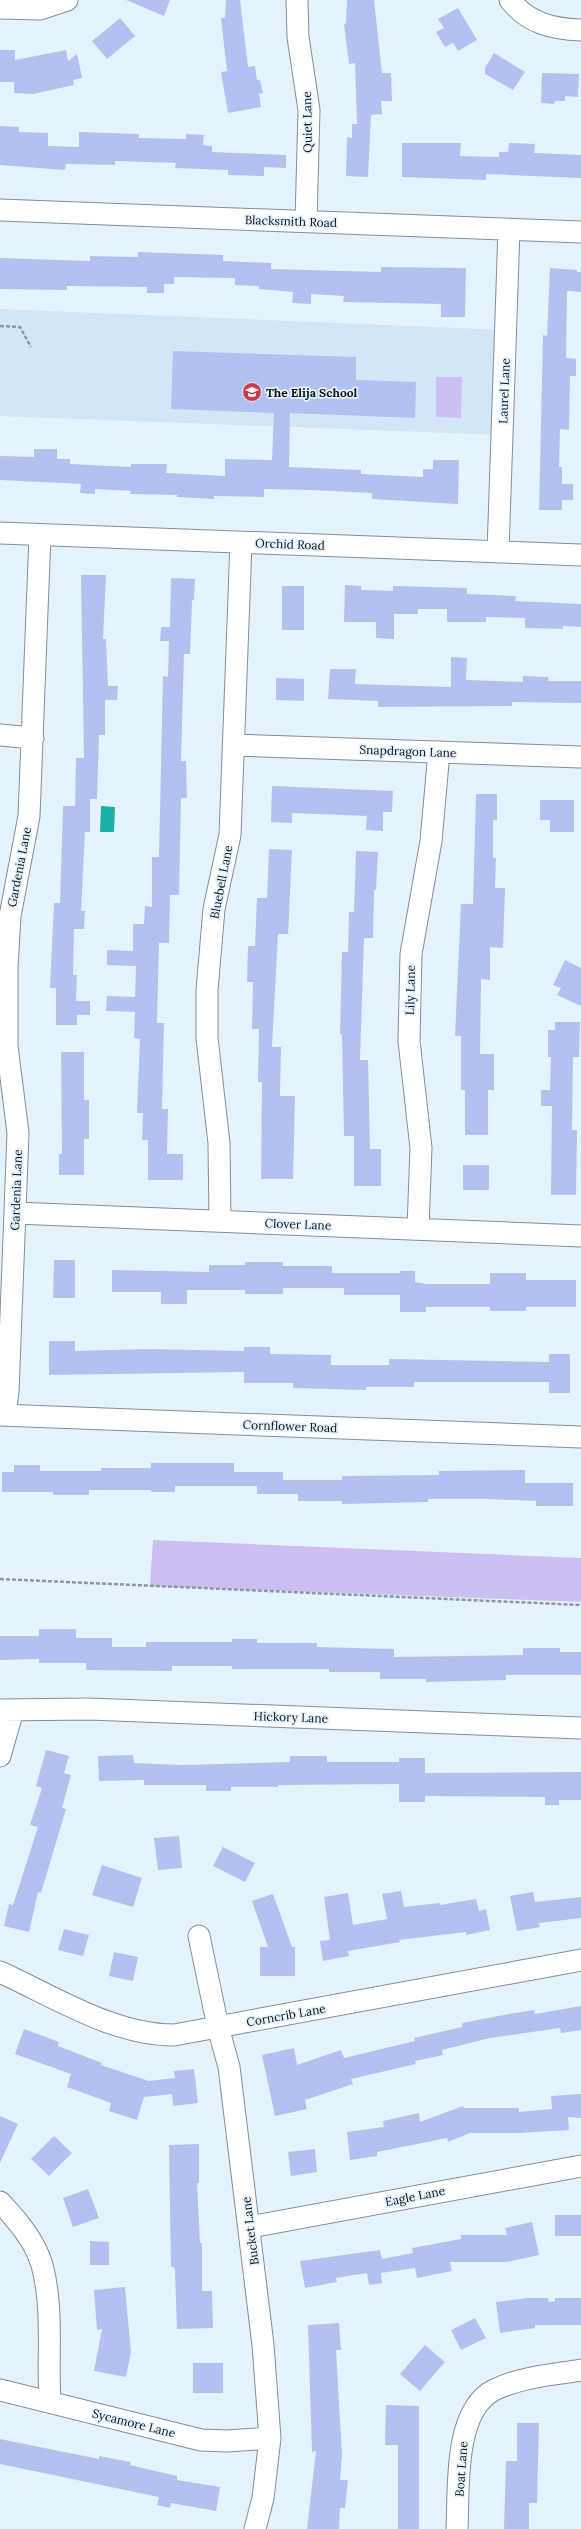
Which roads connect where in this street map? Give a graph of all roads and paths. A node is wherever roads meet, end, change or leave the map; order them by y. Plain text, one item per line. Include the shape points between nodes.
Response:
1 (67, 0) edge
2 (297, 0) edge
3 (510, 0) edge
4 (0, 8) edge
5 (581, 30) edge
6 (0, 210) edge
7 (306, 221) junction
8 (509, 229) junction
9 (581, 232) edge
10 (0, 326) edge
11 (30, 347) dead end
12 (0, 533) edge
13 (40, 535) junction
14 (241, 543) junction
15 (498, 552) junction
16 (581, 555) edge
17 (0, 736) edge
18 (33, 738) junction
19 (235, 745) junction
20 (439, 752) junction
21 (581, 757) edge
22 (15, 1213) junction
23 (220, 1221) junction
24 (418, 1228) junction
25 (581, 1236) edge
26 (3, 1415) edge
27 (581, 1437) edge
28 (0, 1579) edge
29 (581, 1605) edge
30 (6, 1710) edge
31 (581, 1728) edge
32 (0, 1756) edge
33 (199, 1936) dead end
34 (581, 1960) edge
35 (0, 1972) edge
36 (218, 2027) junction
37 (581, 2166) edge
38 (0, 2202) edge
39 (250, 2227) junction
40 (581, 2370) edge
41 (0, 2390) edge
42 (50, 2402) junction
43 (270, 2438) junction
44 (255, 2529) edge
45 (457, 2529) edge

1 - 4 street via 40,9
2 - 7 street, Quiet Lane via 298,37 309,110
3 - 5 street via 519,11 536,22
6 - 7 street, Blacksmith Road
7 - 8 street, Blacksmith Road
8 - 9 street, Blacksmith Road
8 - 15 street, Laurel Lane
10 - 11 path via 20,327
12 - 13 street, Orchid Road
13 - 14 street, Orchid Road
13 - 18 street, Gardenia Lane
14 - 15 street, Orchid Road
14 - 19 street, Bluebell Lane
15 - 16 street, Orchid Road
17 - 18 street
18 - 22 street, Gardenia Lane via 29,816 10,916 7,968 7,1046 18,1132
19 - 20 street, Snapdragon Lane
19 - 23 street, Bluebell Lane via 230,835 214,909 207,990 207,1038 219,1143
20 - 21 street, Snapdragon Lane
20 - 24 street, Lily Lane via 431,841 411,954 409,1041 421,1148
22 - 23 street, Clover Lane
22 - 26 street, Gardenia Lane via 8,1392
23 - 24 street, Clover Lane
24 - 25 street, Clover Lane
26 - 27 street, Cornflower Road
28 - 29 path
30 - 31 street, Hickory Lane via 89,1709
30 - 32 street
33 - 36 street, Bucket Lane
34 - 36 street, Corncrib Lane
35 - 36 street, Corncrib Lane via 121,2028 152,2035 174,2035
36 - 39 street, Bucket Lane via 229,2067
37 - 39 street, Eagle Lane
38 - 42 street via 28,2236 42,2265 50,2326
39 - 43 street, Bucket Lane
40 - 45 street, Boat Lane via 523,2381 494,2390 476,2405 464,2431
41 - 42 street, Sycamore Lane
42 - 43 street, Sycamore Lane via 201,2440
43 - 44 street, Bucket Lane via 263,2498

